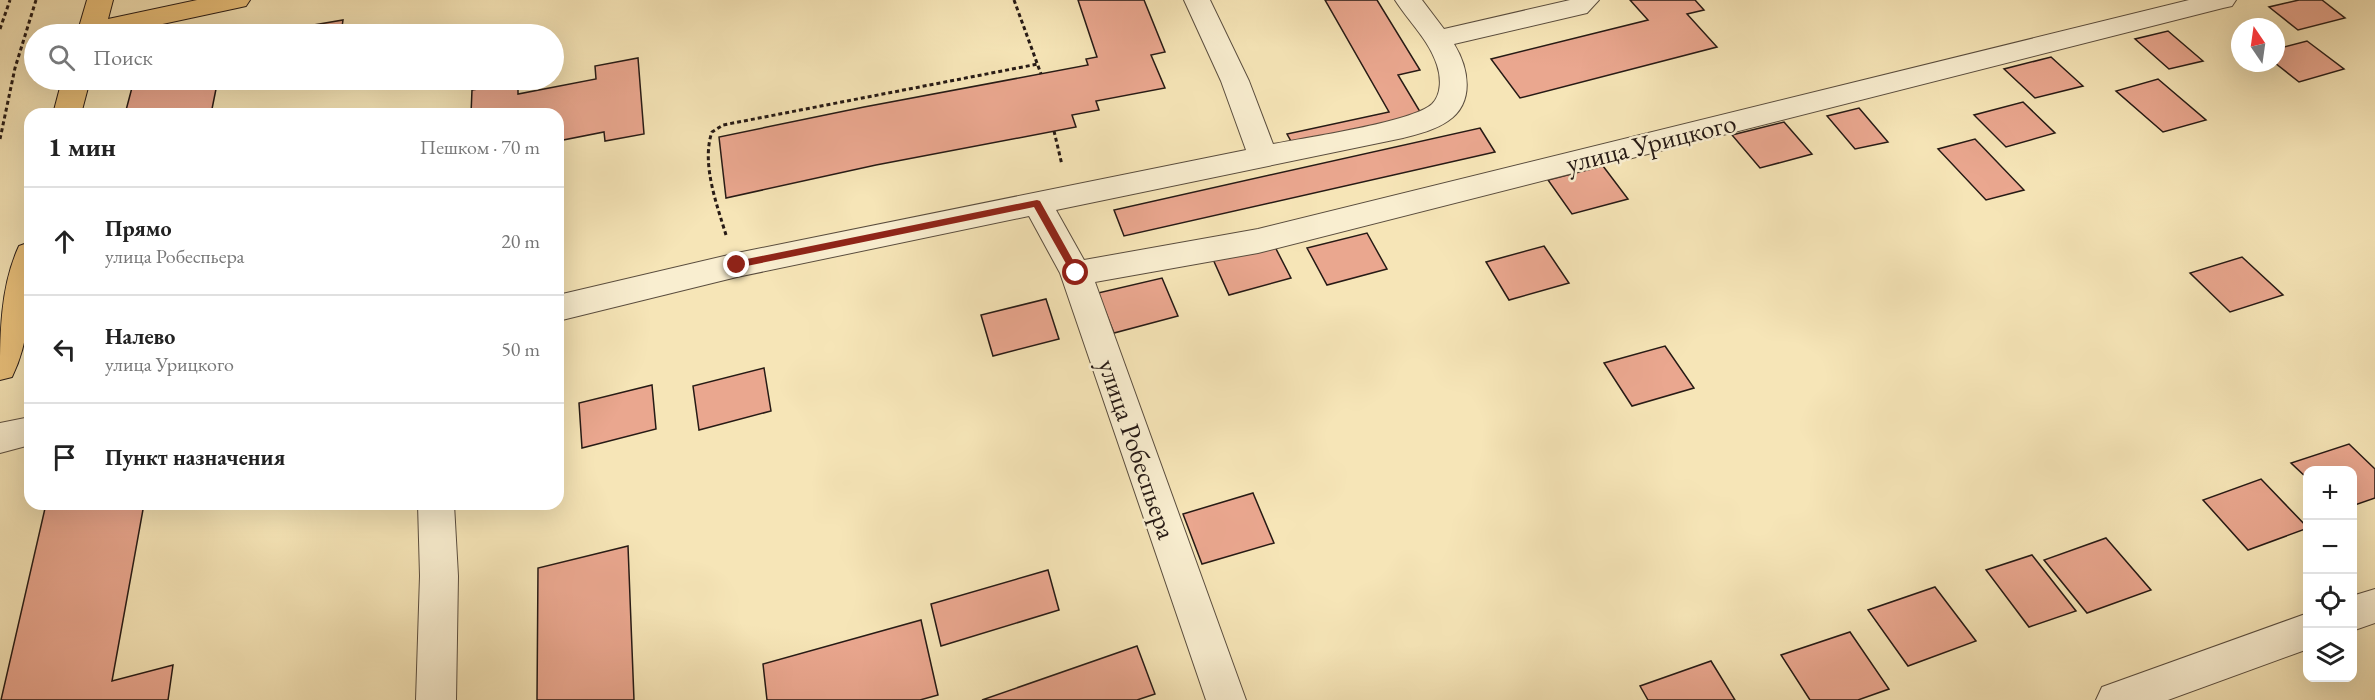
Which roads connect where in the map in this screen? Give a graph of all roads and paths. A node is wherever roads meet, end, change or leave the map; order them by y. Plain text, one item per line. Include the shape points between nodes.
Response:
1 (10, 0) edge
2 (36, 0) edge
3 (100, 0) edge
4 (236, 0) edge
5 (1014, 0) edge
6 (1197, 0) edge
7 (1408, 0) edge
8 (1586, 0) edge
9 (2223, 0) edge
10 (29, 24) edge
11 (93, 24) edge
12 (130, 24) edge
13 (0, 29) edge
14 (24, 39) edge
15 (1438, 39) junction
16 (1038, 64) junction
17 (1041, 74) dead end
18 (73, 90) edge
19 (69, 108) edge
20 (0, 139) edge
21 (1263, 156) junction
22 (1037, 203) junction
23 (737, 265) junction
24 (1076, 273) junction
25 (24, 277) edge
26 (564, 307) edge
27 (0, 368) edge
28 (24, 432) edge
29 (0, 438) edge
30 (436, 510) edge
31 (2375, 606) edge
32 (2357, 612) edge
33 (2303, 632) edge
34 (436, 700) edge
35 (1226, 700) edge
36 (2116, 700) edge

1 - 13 path
2 - 10 path
3 - 11 main road
4 - 12 main road
5 - 16 path
6 - 21 street via 1235,81
7 - 15 street
8 - 15 street via 1578,7
9 - 24 street, улица Урицкого via 1258,241
14 - 20 path
15 - 21 street via 1454,78 1452,97 1444,109 1403,128
16 - 17 path
16 - 23 path via 723,124 712,131 712,183
18 - 19 main road
21 - 22 street
22 - 23 street
22 - 24 street, улица Робеспьера
23 - 26 street
24 - 35 street, улица Робеспьера
25 - 27 main road
28 - 29 street
30 - 34 street
31 - 32 street
33 - 36 street

